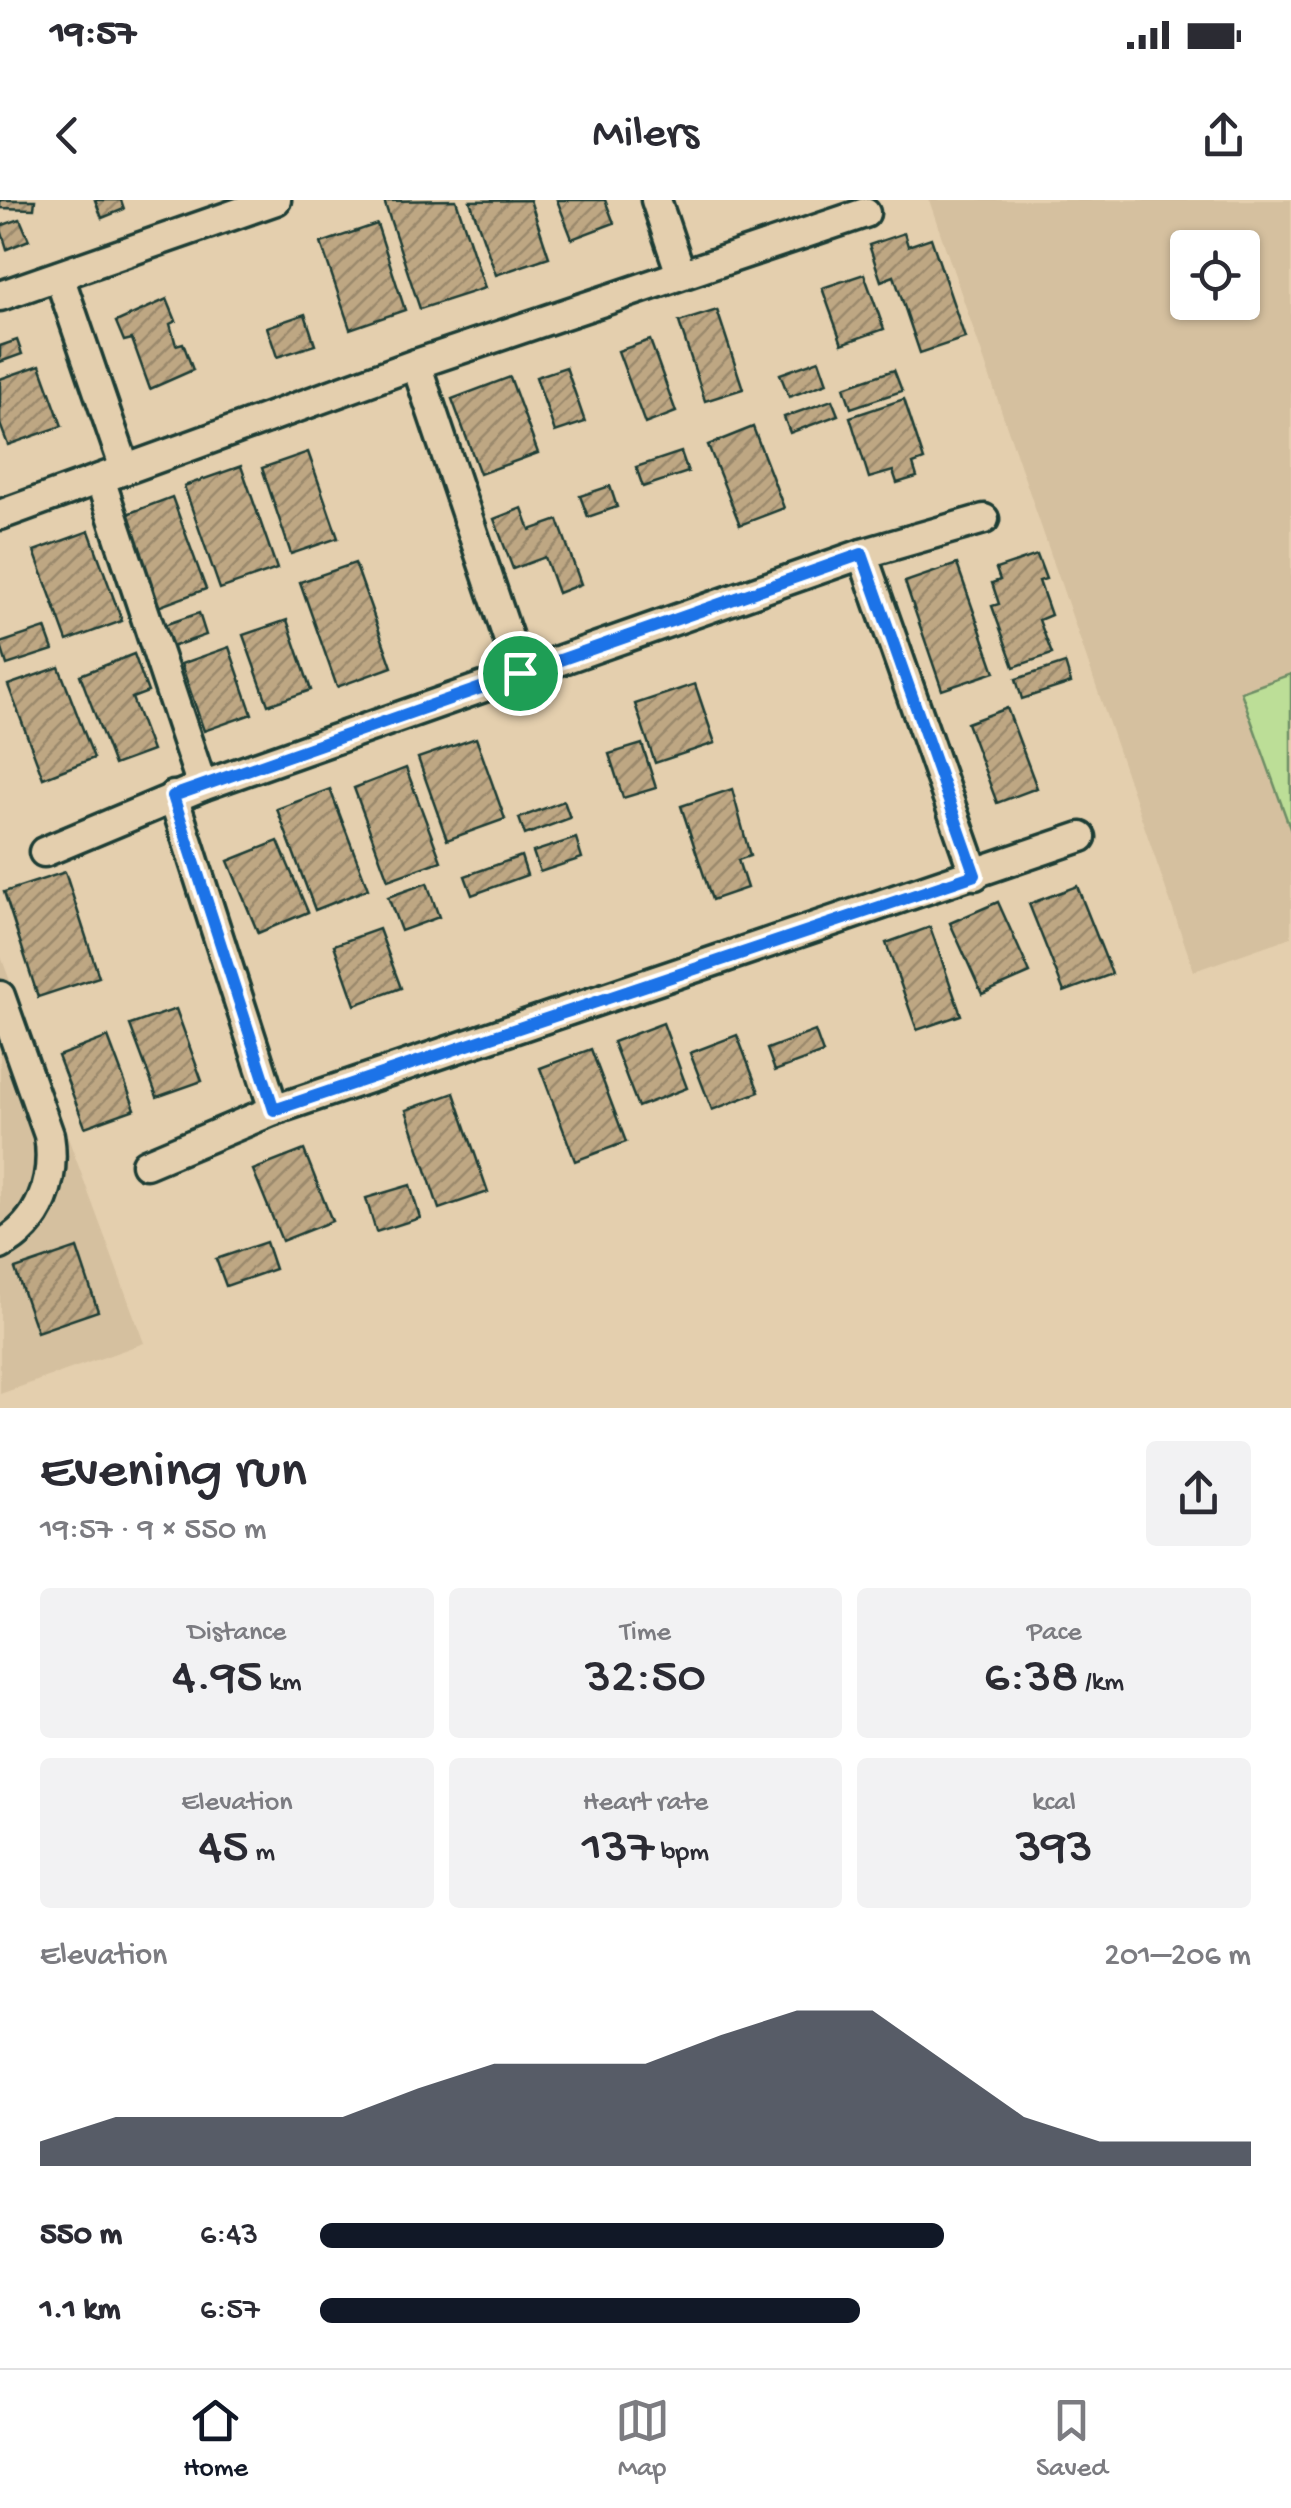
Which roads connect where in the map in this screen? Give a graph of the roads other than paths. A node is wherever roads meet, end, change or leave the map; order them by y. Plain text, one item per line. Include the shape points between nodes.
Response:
1 (276, 200) edge
2 (656, 200) edge
3 (864, 213) dead end
4 (681, 274) junction
5 (58, 276) junction
6 (0, 296) edge
7 (416, 364) junction
8 (112, 474) junction
9 (0, 515) edge
10 (984, 520) dead end
11 (862, 554) junction
12 (520, 673) junction
13 (202, 786) junction
14 (173, 796) junction
15 (1081, 838) dead end
16 (44, 852) dead end
17 (975, 875) junction
18 (0, 996) edge
19 (274, 1110) junction
20 (146, 1164) dead end
21 (0, 1245) edge

1 - 5 street
2 - 4 street
3 - 4 street
4 - 7 street
5 - 6 street
5 - 8 street
7 - 8 street
7 - 12 street
8 - 9 street
8 - 13 street
10 - 11 street
11 - 12 street
11 - 17 street
12 - 13 street
13 - 14 street
14 - 16 street
14 - 19 street
15 - 17 street
17 - 19 street
18 - 21 street via 53,1158 43,1200 25,1230
19 - 20 street

